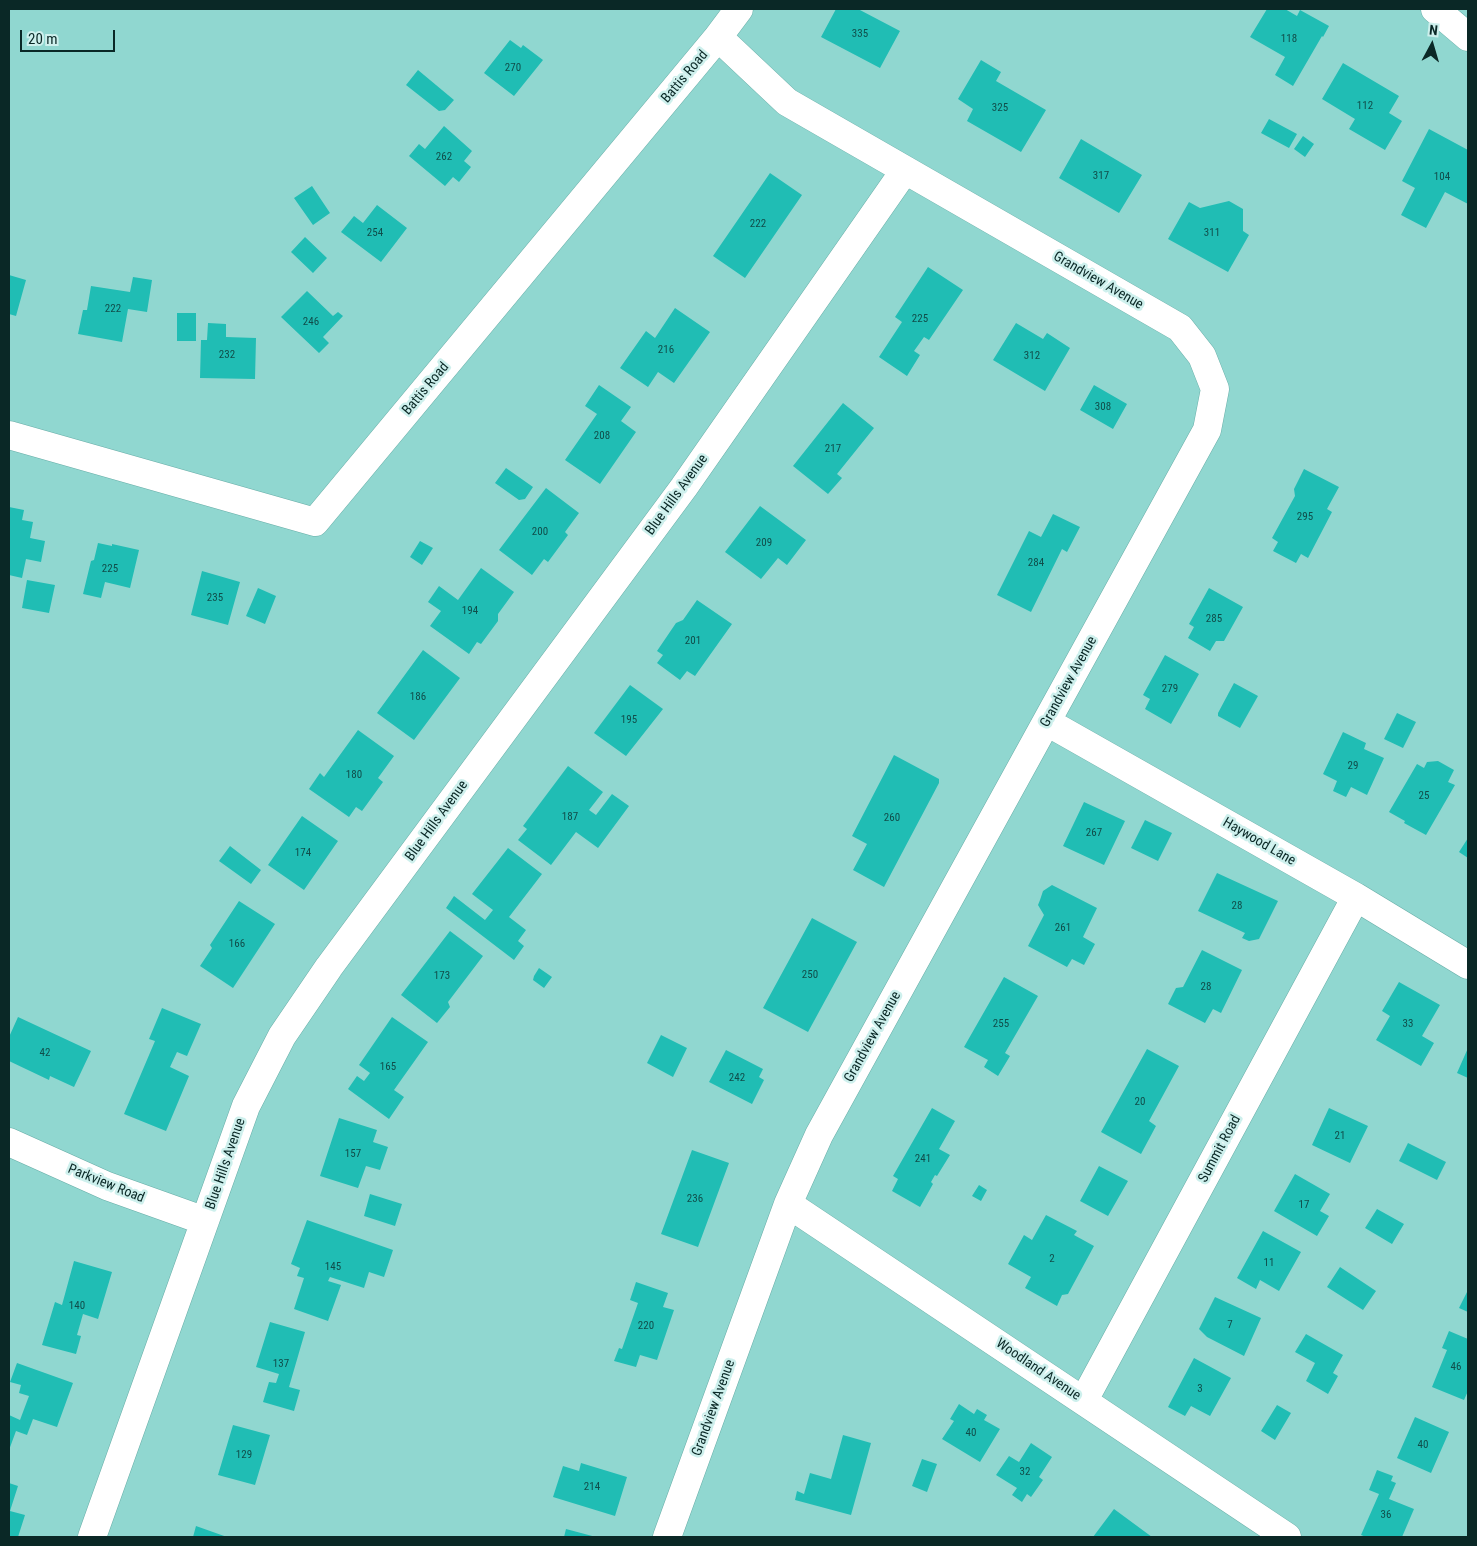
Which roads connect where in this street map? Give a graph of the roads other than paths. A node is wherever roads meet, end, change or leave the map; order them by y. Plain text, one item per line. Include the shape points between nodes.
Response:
1 (739, 9) edge
2 (1435, 9) edge
3 (718, 37) junction
4 (1468, 37) edge
5 (905, 170) junction
6 (9, 435) edge
7 (1047, 722) junction
8 (1356, 897) junction
9 (1468, 965) edge
10 (9, 1142) edge
11 (788, 1204) junction
12 (205, 1221) junction
13 (1084, 1400) junction
14 (92, 1537) edge
15 (667, 1537) edge
16 (1287, 1537) edge

1 - 3 street, Battis Road
2 - 4 street
3 - 5 street, Grandview Avenue via 787,102
3 - 6 street, Battis Road via 315,522
5 - 7 street, Grandview Avenue via 1180,328 1202,356 1215,389 1207,430
5 - 12 street, Blue Hills Avenue via 684,487 335,959 282,1036 246,1106
7 - 8 street, Haywood Lane
7 - 11 street, Grandview Avenue via 819,1135
8 - 9 street, Haywood Lane
8 - 13 street, Summit Road
10 - 12 street, Parkview Road via 107,1186
11 - 13 street, Woodland Avenue
11 - 15 street, Grandview Avenue
12 - 14 street, Blue Hills Avenue
13 - 16 street, Woodland Avenue

